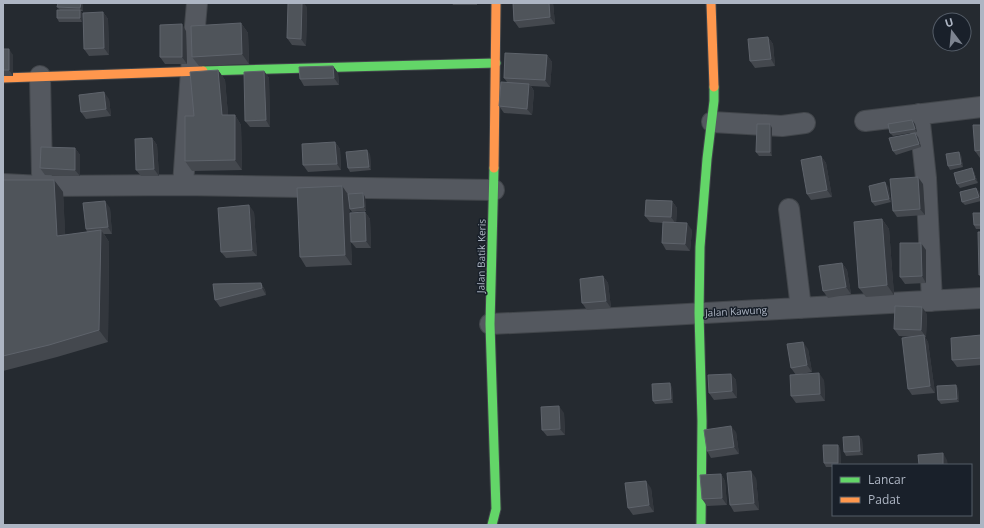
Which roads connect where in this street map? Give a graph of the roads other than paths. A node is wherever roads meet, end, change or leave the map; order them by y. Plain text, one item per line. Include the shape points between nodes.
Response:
1 (197, 3) edge
2 (496, 3) edge
3 (710, 3) edge
4 (496, 63) junction
5 (190, 71) junction
6 (40, 76) junction
7 (3, 78) edge
8 (981, 107) edge
9 (919, 114) junction
10 (865, 120) dead end
11 (712, 122) junction
12 (805, 123) dead end
13 (3, 184) edge
14 (183, 185) junction
15 (42, 186) junction
16 (494, 190) junction
17 (789, 209) dead end
18 (981, 298) edge
19 (932, 301) junction
20 (801, 308) junction
21 (699, 313) junction
22 (490, 324) junction
23 (496, 509) junction
24 (504, 520) dead end
25 (492, 525) edge
26 (701, 525) edge

1 - 5 street
2 - 4 street, Jalan Batik Keris
3 - 11 street via 714,101
4 - 5 street
4 - 16 street, Jalan Batik Keris
5 - 6 street
5 - 14 street
6 - 7 street
6 - 15 street
8 - 9 street
9 - 10 street
9 - 19 street via 926,178
11 - 12 street via 782,126
11 - 21 street via 700,247
13 - 15 street
14 - 15 street
14 - 16 street
16 - 22 street, Jalan Batik Keris
17 - 20 street
18 - 19 street, Jalan Kawung
19 - 20 street, Jalan Kawung
20 - 21 street, Jalan Kawung
21 - 22 street, Jalan Kawung
21 - 26 street
22 - 23 street, Jalan Batik Keris
23 - 24 street
23 - 25 street, Jalan Batik Keris

